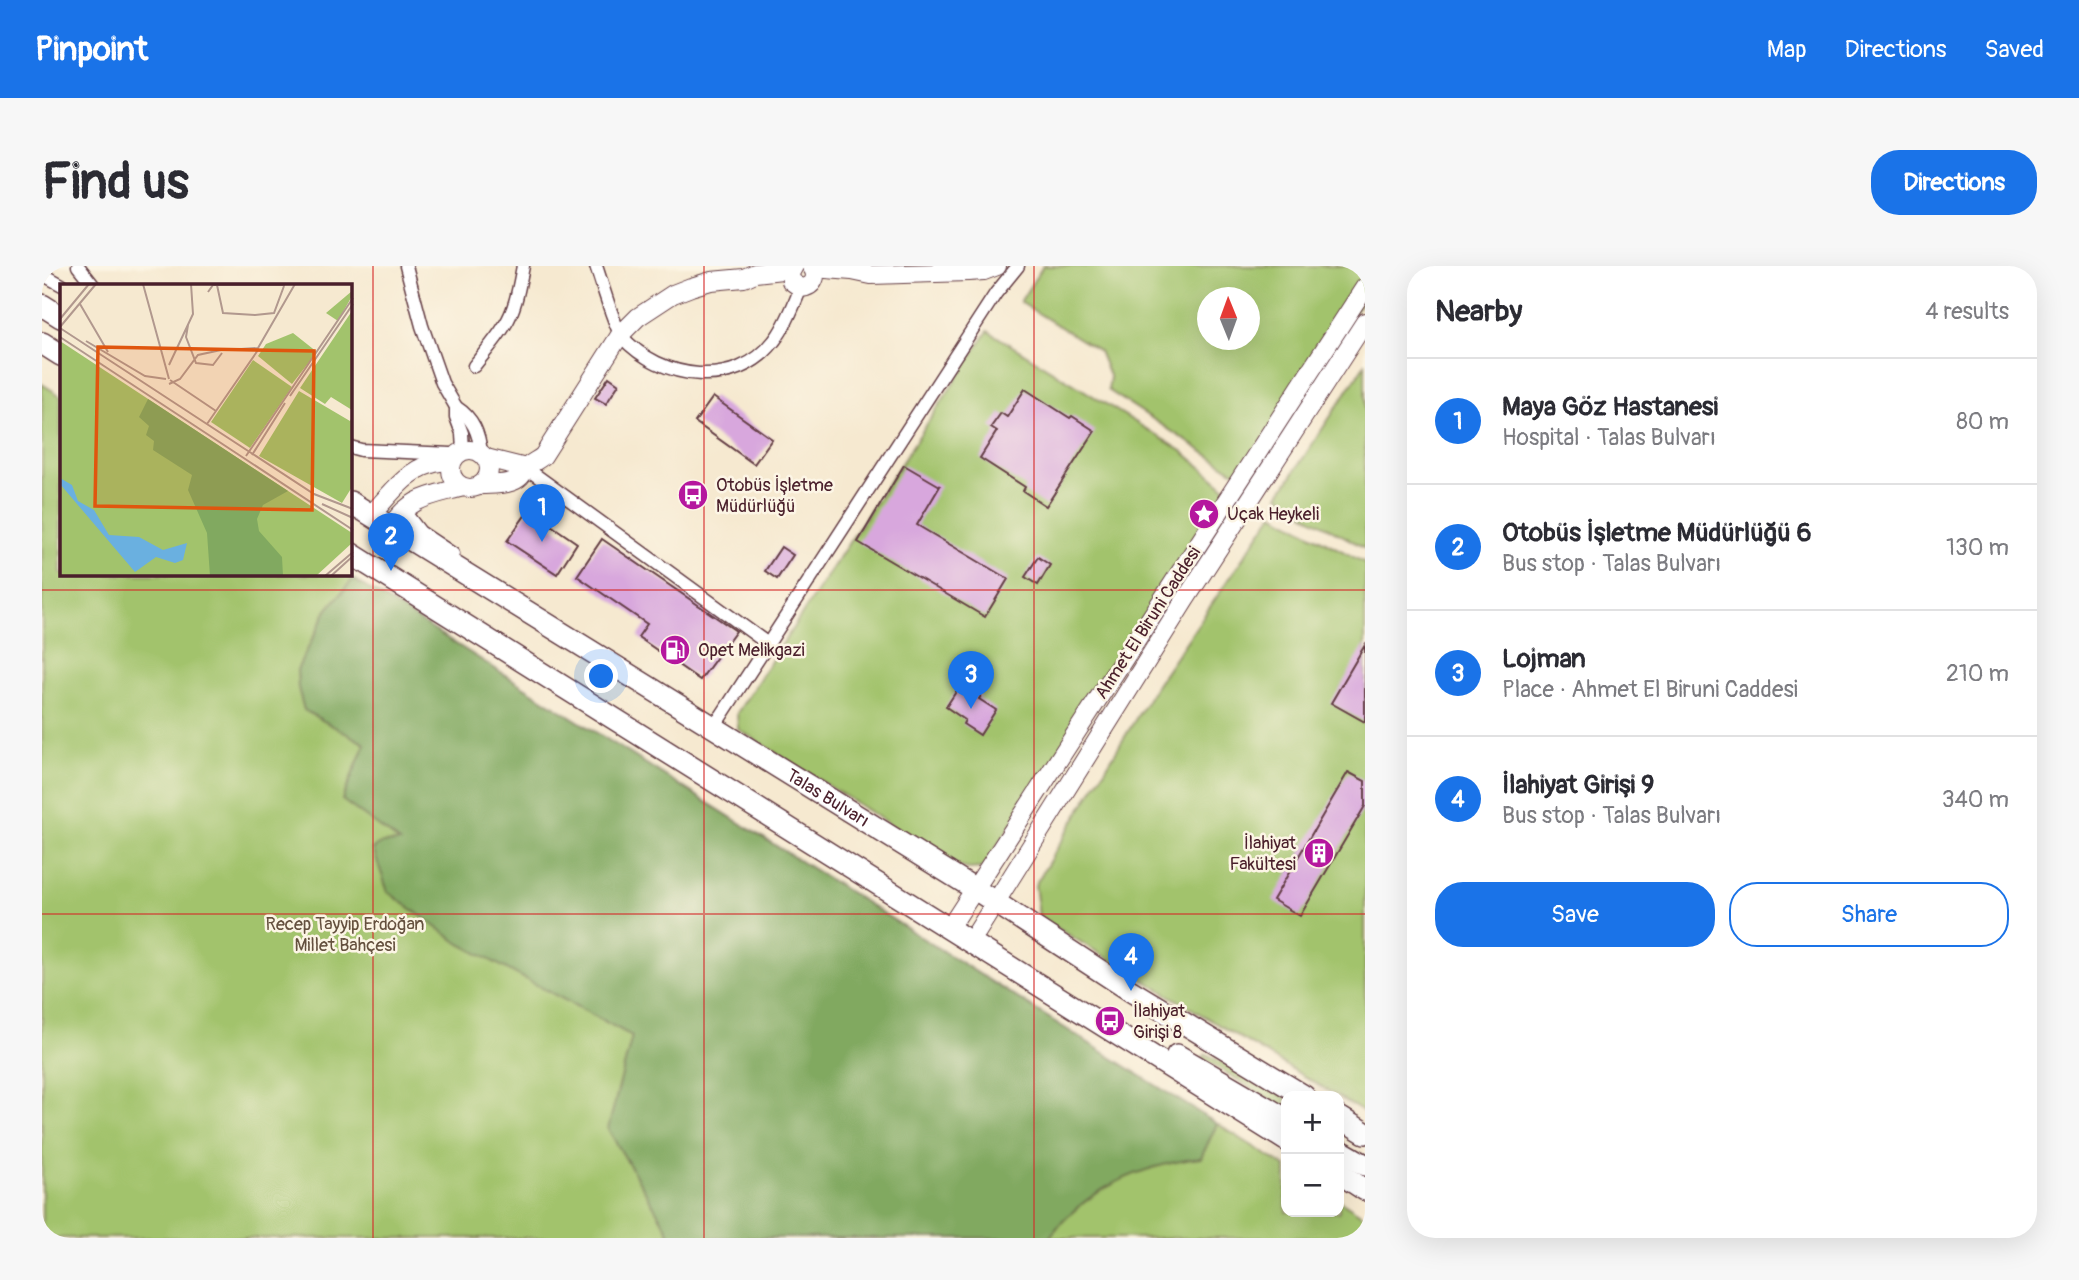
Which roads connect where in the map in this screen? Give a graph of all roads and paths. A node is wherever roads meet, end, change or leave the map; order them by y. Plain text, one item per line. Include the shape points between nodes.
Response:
1 (78, 266) edge
2 (407, 266) edge
3 (523, 266) edge
4 (596, 266) edge
5 (997, 266) edge
6 (1018, 266) edge
7 (42, 274) edge
8 (802, 275) edge
9 (60, 284) edge
10 (92, 284) edge
11 (1365, 287) edge
12 (42, 305) edge
13 (60, 316) edge
14 (1365, 322) edge
15 (620, 335) junction
16 (42, 342) edge
17 (60, 354) edge
18 (42, 358) edge
19 (474, 366) dead end
20 (60, 369) edge
21 (456, 407) junction
22 (352, 447) edge
23 (394, 452) junction
24 (458, 455) junction
25 (484, 455) junction
26 (526, 468) junction
27 (410, 476) junction
28 (472, 486) junction
29 (352, 503) edge
30 (403, 510) junction
31 (371, 515) junction
32 (390, 528) junction
33 (352, 540) edge
34 (1207, 549) junction
35 (352, 555) edge
36 (549, 625) junction
37 (768, 644) junction
38 (714, 727) junction
39 (975, 889) junction
40 (996, 902) junction
41 (956, 918) junction
42 (977, 932) junction
43 (1296, 1091) edge
44 (1281, 1116) edge
45 (1344, 1120) edge
46 (1365, 1133) edge
47 (1281, 1137) edge
48 (1344, 1153) edge
49 (1365, 1165) edge
50 (1344, 1176) edge
51 (1365, 1190) edge

1 - 10 street
2 - 21 street via 422,326 442,383
3 - 19 street via 505,326
4 - 15 street
5 - 8 street via 984,271 871,275 852,280
6 - 37 street
7 - 9 street
8 - 15 street via 711,282 673,295 638,317
8 - 15 street via 774,341 755,359 731,371 696,375 671,369
11 - 34 street, Ahmet El Biruni Caddesi
12 - 13 main road
14 - 34 street, Ahmet El Biruni Caddesi
15 - 26 street via 548,448
16 - 17 main road
18 - 20 main road
21 - 24 street via 462,433
21 - 25 street via 475,428
22 - 23 street
23 - 24 street
23 - 27 street
24 - 25 street via 475,450
24 - 27 street
24 - 28 street via 453,479
25 - 26 street
25 - 28 street via 488,476
26 - 28 street via 509,482
26 - 37 street
27 - 31 street
28 - 30 street via 422,498
29 - 31 main road, Talas Bulvarı
30 - 32 street
30 - 36 street via 420,532
31 - 32 main road, Talas Bulvarı
32 - 36 main road, Talas Bulvarı
33 - 41 main road, Talas Bulvarı
34 - 39 street, Ahmet El Biruni Caddesi
34 - 40 street, Ahmet El Biruni Caddesi
35 - 47 main road
36 - 38 main road, Talas Bulvarı
37 - 38 street
38 - 39 main road, Talas Bulvarı
39 - 40 main road, Talas Bulvarı
39 - 41 street, Ahmet El Biruni Caddesi
40 - 42 street, Ahmet El Biruni Caddesi
40 - 43 main road, Talas Bulvarı
41 - 42 main road, Talas Bulvarı
42 - 44 main road, Talas Bulvarı
45 - 46 main road
48 - 49 main road
50 - 51 main road

